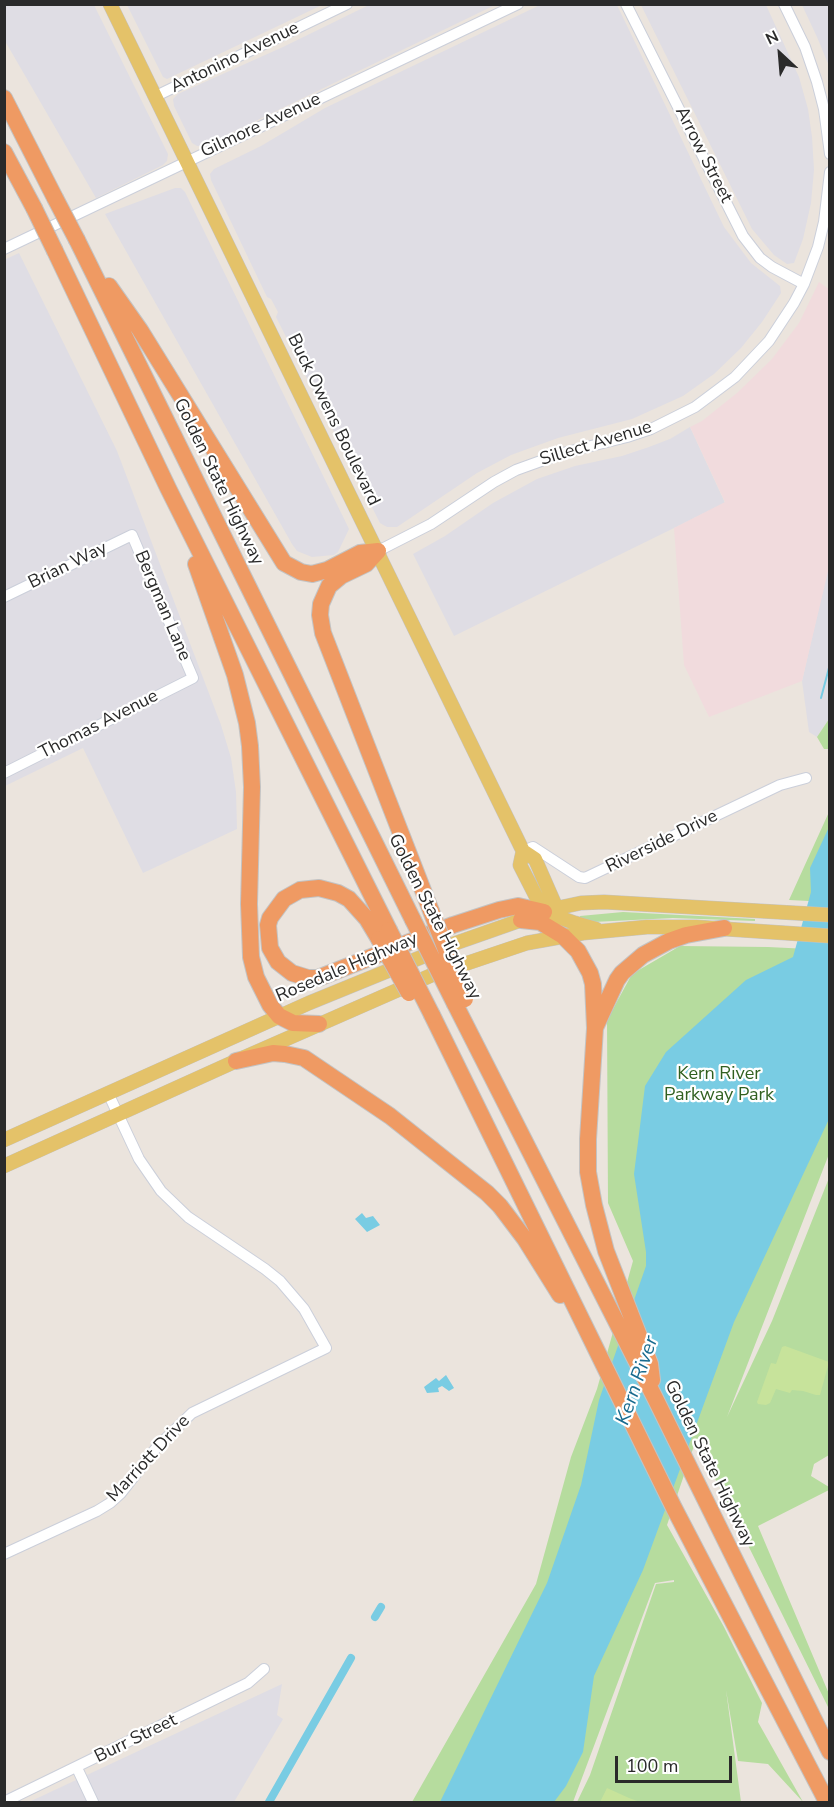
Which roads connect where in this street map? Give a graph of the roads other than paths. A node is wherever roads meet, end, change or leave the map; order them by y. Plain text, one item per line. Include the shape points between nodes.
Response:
1 (110, 4) edge
2 (347, 4) edge
3 (518, 4) edge
4 (626, 4) edge
5 (784, 4) edge
6 (156, 96) junction
7 (4, 98) edge
8 (4, 152) edge
9 (830, 154) edge
10 (187, 160) junction
11 (830, 172) edge
12 (77, 240) junction
13 (4, 249) edge
14 (804, 284) junction
15 (168, 488) junction
16 (132, 535) joint
17 (378, 551) junction
18 (4, 597) edge
19 (193, 678) joint
20 (4, 772) edge
21 (806, 778) dead end
22 (523, 851) junction
23 (549, 915) junction
24 (830, 915) edge
25 (521, 920) joint
26 (723, 928) junction
27 (607, 930) junction
28 (384, 934) junction
29 (563, 936) junction
30 (830, 936) edge
31 (527, 943) junction
32 (460, 1002) junction
33 (279, 1016) junction
34 (319, 1024) junction
35 (595, 1028) junction
36 (236, 1061) junction
37 (108, 1093) junction
38 (118, 1114) junction
39 (4, 1140) edge
40 (4, 1166) edge
41 (595, 1345) junction
42 (655, 1398) junction
43 (4, 1554) edge
44 (264, 1669) dead end
45 (830, 1752) edge
46 (77, 1768) junction
47 (4, 1802) edge
48 (93, 1803) edge
49 (827, 1803) edge

1 - 6 main road, Buck Owens Boulevard
2 - 6 street, Antonino Avenue
3 - 10 street, Gilmore Avenue
4 - 14 street, Arrow Street via 743,236 760,258
5 - 9 street via 815,74
6 - 10 main road, Buck Owens Boulevard
7 - 12 highway, Golden State Highway, bridge
8 - 15 highway, bridge
10 - 13 street, Gilmore Avenue
10 - 17 main road, Buck Owens Boulevard
11 - 14 street, Sillect Avenue via 824,222
12 - 17 highway via 140,330 284,563 312,574 360,553
12 - 32 highway, Golden State Highway, bridge via 413,920
14 - 17 street, Sillect Avenue via 781,324 753,360 695,407 651,429 516,470 431,524
15 - 28 highway
15 - 33 highway via 220,630 247,723 252,787 251,957 256,977
16 - 18 street, Brian Way
16 - 19 street, Bergman Lane
17 - 22 main road, Buck Owens Boulevard
17 - 32 highway, bridge via 366,564 329,586 320,615 327,644 431,911
19 - 20 street, Thomas Avenue
21 - 22 street, Riverside Drive via 780,785 585,879 533,847
22 - 23 main road, Buck Owens Boulevard via 520,865
23 - 24 main road via 604,902
23 - 25 highway
23 - 27 main road
23 - 28 highway via 518,906 499,910 318,978 292,973 278,962 270,948 268,925 284,899 300,890 320,888 349,899
23 - 29 highway
23 - 31 main road
25 - 33 main road, Rosedale Highway
26 - 27 main road
26 - 30 main road
26 - 35 highway via 686,935 643,955 617,980
27 - 29 main road
28 - 41 highway, bridge via 480,1113
29 - 31 main road
29 - 35 highway via 578,951 590,973
31 - 34 main road via 432,975
32 - 42 highway, Golden State Highway via 466,1023
33 - 34 highway via 293,1023
33 - 37 main road, Rosedale Highway
34 - 36 main road
35 - 42 highway via 588,1172 606,1251 650,1364
36 - 38 main road
36 - 41 highway via 259,1055 304,1058 390,1116 500,1206
37 - 38 street
37 - 39 main road, Rosedale Highway
38 - 40 main road
38 - 43 street, Marriott Drive via 139,1159 161,1191 188,1217 280,1281 304,1309 326,1348 192,1413 110,1503
41 - 49 highway via 674,1508
42 - 45 highway, Golden State Highway
44 - 46 street, Burr Street via 248,1683
46 - 47 street, Burr Street
46 - 48 street

